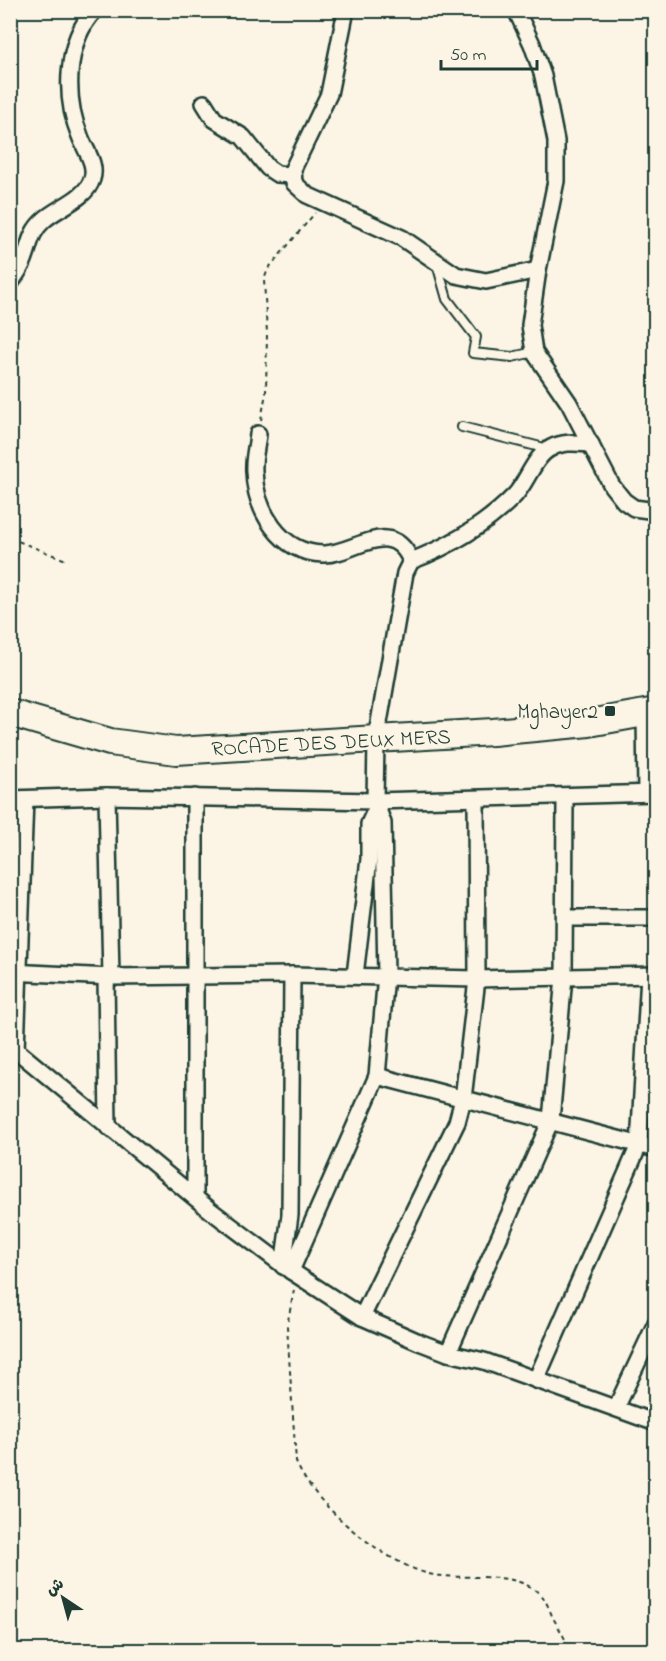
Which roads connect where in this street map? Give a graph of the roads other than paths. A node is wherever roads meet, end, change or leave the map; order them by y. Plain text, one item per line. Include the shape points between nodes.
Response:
1 (95, 10) edge
2 (346, 10) edge
3 (516, 10) edge
4 (204, 103) dead end
5 (292, 175) junction
6 (437, 262) junction
7 (538, 270) junction
8 (10, 284) edge
9 (534, 352) junction
10 (462, 427) dead end
11 (258, 434) road end
12 (591, 444) junction
13 (548, 448) junction
14 (656, 511) edge
15 (411, 561) junction
16 (650, 713) edge
17 (10, 714) edge
18 (376, 740) junction
19 (651, 793) edge
20 (107, 796) junction
21 (195, 796) junction
22 (565, 798) junction
23 (18, 799) edge
24 (476, 799) junction
25 (375, 805) junction
26 (565, 918) junction
27 (656, 918) edge
28 (15, 972) edge
29 (197, 974) junction
30 (292, 975) junction
31 (355, 975) junction
32 (386, 975) junction
33 (652, 975) edge
34 (108, 976) junction
35 (564, 977) junction
36 (477, 980) junction
37 (13, 1048) edge
38 (377, 1076) junction
39 (463, 1099) junction
40 (551, 1120) junction
41 (108, 1127) junction
42 (639, 1145) junction
43 (656, 1149) edge
44 (195, 1197) junction
45 (291, 1271) junction
46 (362, 1317) junction
47 (656, 1323) edge
48 (448, 1353) junction
49 (536, 1380) junction
50 (616, 1408) junction
51 (656, 1423) edge

1 - 8 street via 79,33 70,76 80,136 93,164 92,181 85,191 34,230
2 - 5 street via 328,94
3 - 7 street via 543,76 556,141 556,181
4 - 5 street via 214,119 243,138 267,168 277,174
5 - 6 street via 299,188 323,204 402,238
6 - 7 street via 456,275 486,281
6 - 9 lane via 447,299 475,335 473,352 512,357
7 - 9 street via 530,326
9 - 12 street
10 - 13 lane
11 - 15 street via 256,494 261,512 287,542 322,554 366,540 389,540 407,552
12 - 13 street via 562,443
12 - 14 street via 624,501 634,508
13 - 15 street via 515,494 473,531
15 - 18 street via 405,573
16 - 18 highway, ROCADE DES DEUX MERS via 589,723
16 - 19 street
17 - 18 highway, ROCADE DES DEUX MERS via 110,742 177,751
18 - 25 street
19 - 22 street
20 - 21 street
20 - 23 street
20 - 34 street
21 - 25 street
21 - 29 street
22 - 24 street
22 - 26 street
23 - 28 street
24 - 25 street
24 - 36 street
25 - 31 street via 369,824 369,859
25 - 32 street via 383,823
26 - 27 street
26 - 35 street
28 - 34 street
28 - 37 street
29 - 30 street
29 - 34 street
29 - 44 street
30 - 31 street
30 - 45 street
31 - 32 street
32 - 36 street
32 - 38 street
33 - 35 street
33 - 42 street
34 - 41 street
35 - 36 street
35 - 40 street
36 - 39 street
37 - 41 street
38 - 39 street
38 - 45 street
39 - 40 street
39 - 46 street via 457,1122
40 - 42 street
40 - 48 street
41 - 44 street
42 - 43 street
42 - 49 street
44 - 45 street
45 - 46 street
46 - 48 street
47 - 50 street
48 - 49 street
49 - 50 street
50 - 51 street

